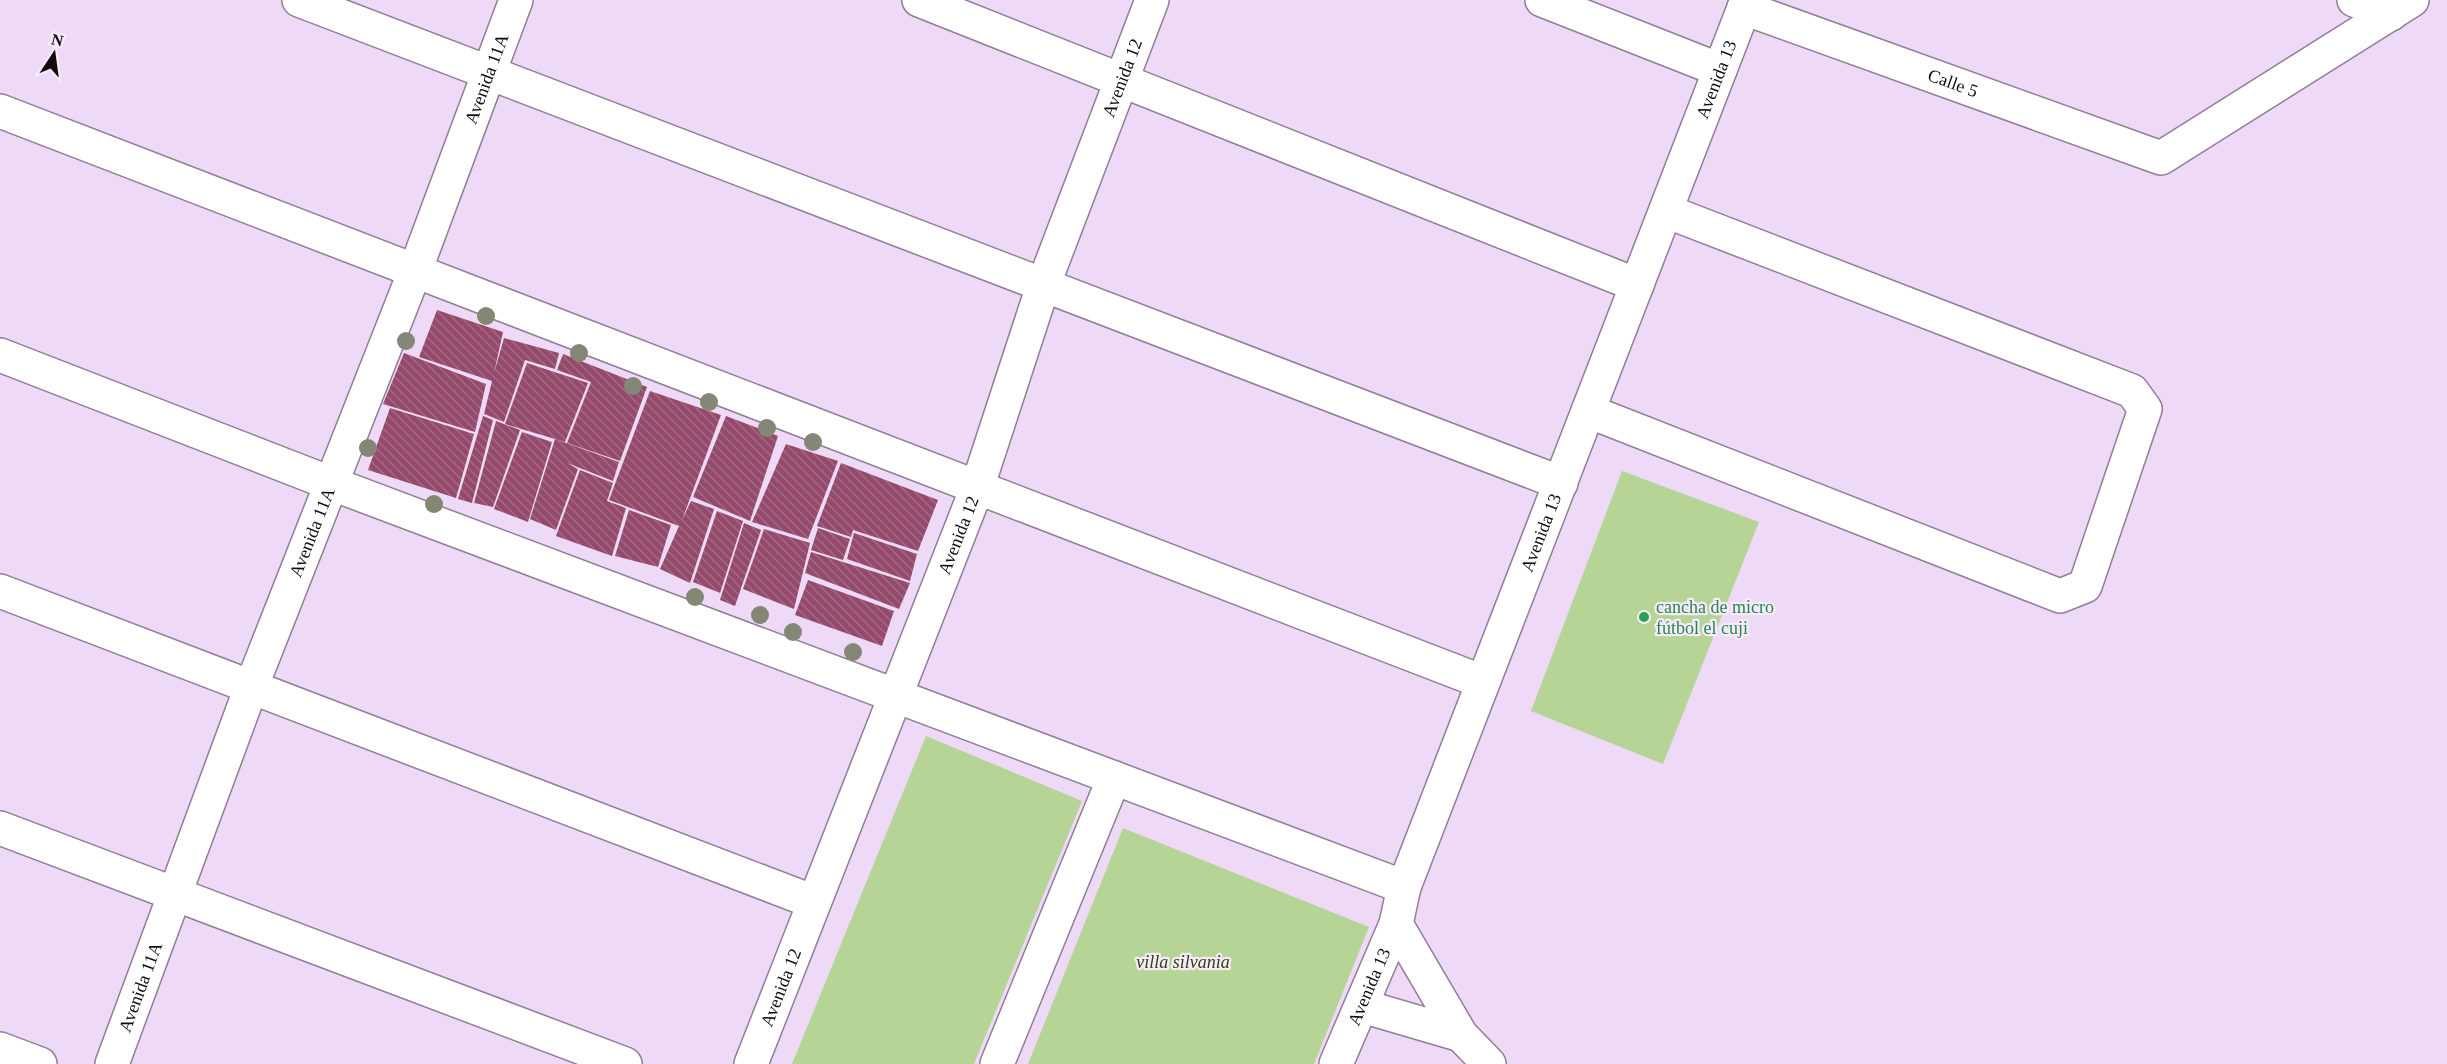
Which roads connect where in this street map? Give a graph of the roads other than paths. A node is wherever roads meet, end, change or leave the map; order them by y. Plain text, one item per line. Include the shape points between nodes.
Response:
1 (299, 0) edge
2 (516, 0) edge
3 (919, 0) edge
4 (1152, 0) edge
5 (1542, 0) edge
6 (2354, 0) edge
7 (1746, 4) edge
8 (2401, 7) edge
9 (1720, 70) junction
10 (488, 73) junction
11 (1119, 80) junction
12 (0, 111) edge
13 (1666, 211) junction
14 (415, 271) junction
15 (1637, 285) junction
16 (1043, 286) junction
17 (0, 355) edge
18 (1588, 411) junction
19 (330, 483) junction
20 (1561, 483) junction
21 (977, 488) junction
22 (0, 591) edge
23 (1483, 682) junction
24 (252, 685) junction
25 (896, 696) junction
26 (1114, 778) junction
27 (0, 828) edge
28 (1404, 887) junction
29 (174, 895) junction
30 (814, 902) junction
31 (1396, 924) junction
32 (1362, 1006) junction
33 (1461, 1035) junction
34 (0, 1049) edge
35 (40, 1064) edge
36 (112, 1064) edge
37 (626, 1064) edge
38 (751, 1064) edge
39 (997, 1064) edge
40 (1336, 1064) edge
41 (1489, 1064) edge

1 - 10 street
2 - 10 street, Avenida 11A
3 - 11 street
4 - 11 street, Avenida 12
5 - 9 street
6 - 8 street
7 - 8 street, Calle 5 via 2161,158
7 - 9 street, Avenida 13
9 - 13 street, Avenida 13
10 - 14 street, Avenida 11A
10 - 16 street
11 - 15 street
11 - 16 street, Avenida 12
12 - 14 street
13 - 15 street, Avenida 13
13 - 18 street via 2132,391 2145,409 2085,586 2060,596
14 - 19 street, Avenida 11A
14 - 21 street
15 - 18 street, Avenida 13
16 - 20 street
16 - 21 street, Avenida 12
17 - 19 street
18 - 20 street, Avenida 13
19 - 24 street, Avenida 11A
19 - 25 street
20 - 23 street, Avenida 13
21 - 23 street
21 - 25 street, Avenida 12
22 - 24 street
23 - 28 street, Avenida 13
24 - 29 street, Avenida 11A
24 - 30 street
25 - 26 street
25 - 30 street, Avenida 12
26 - 28 street
26 - 39 street
27 - 29 street
28 - 31 street, Avenida 13
29 - 36 street, Avenida 11A
29 - 37 street
30 - 38 street, Avenida 12
31 - 32 street, Avenida 13
31 - 33 street
32 - 33 street
32 - 40 street, Avenida 13
33 - 41 street
34 - 35 street

